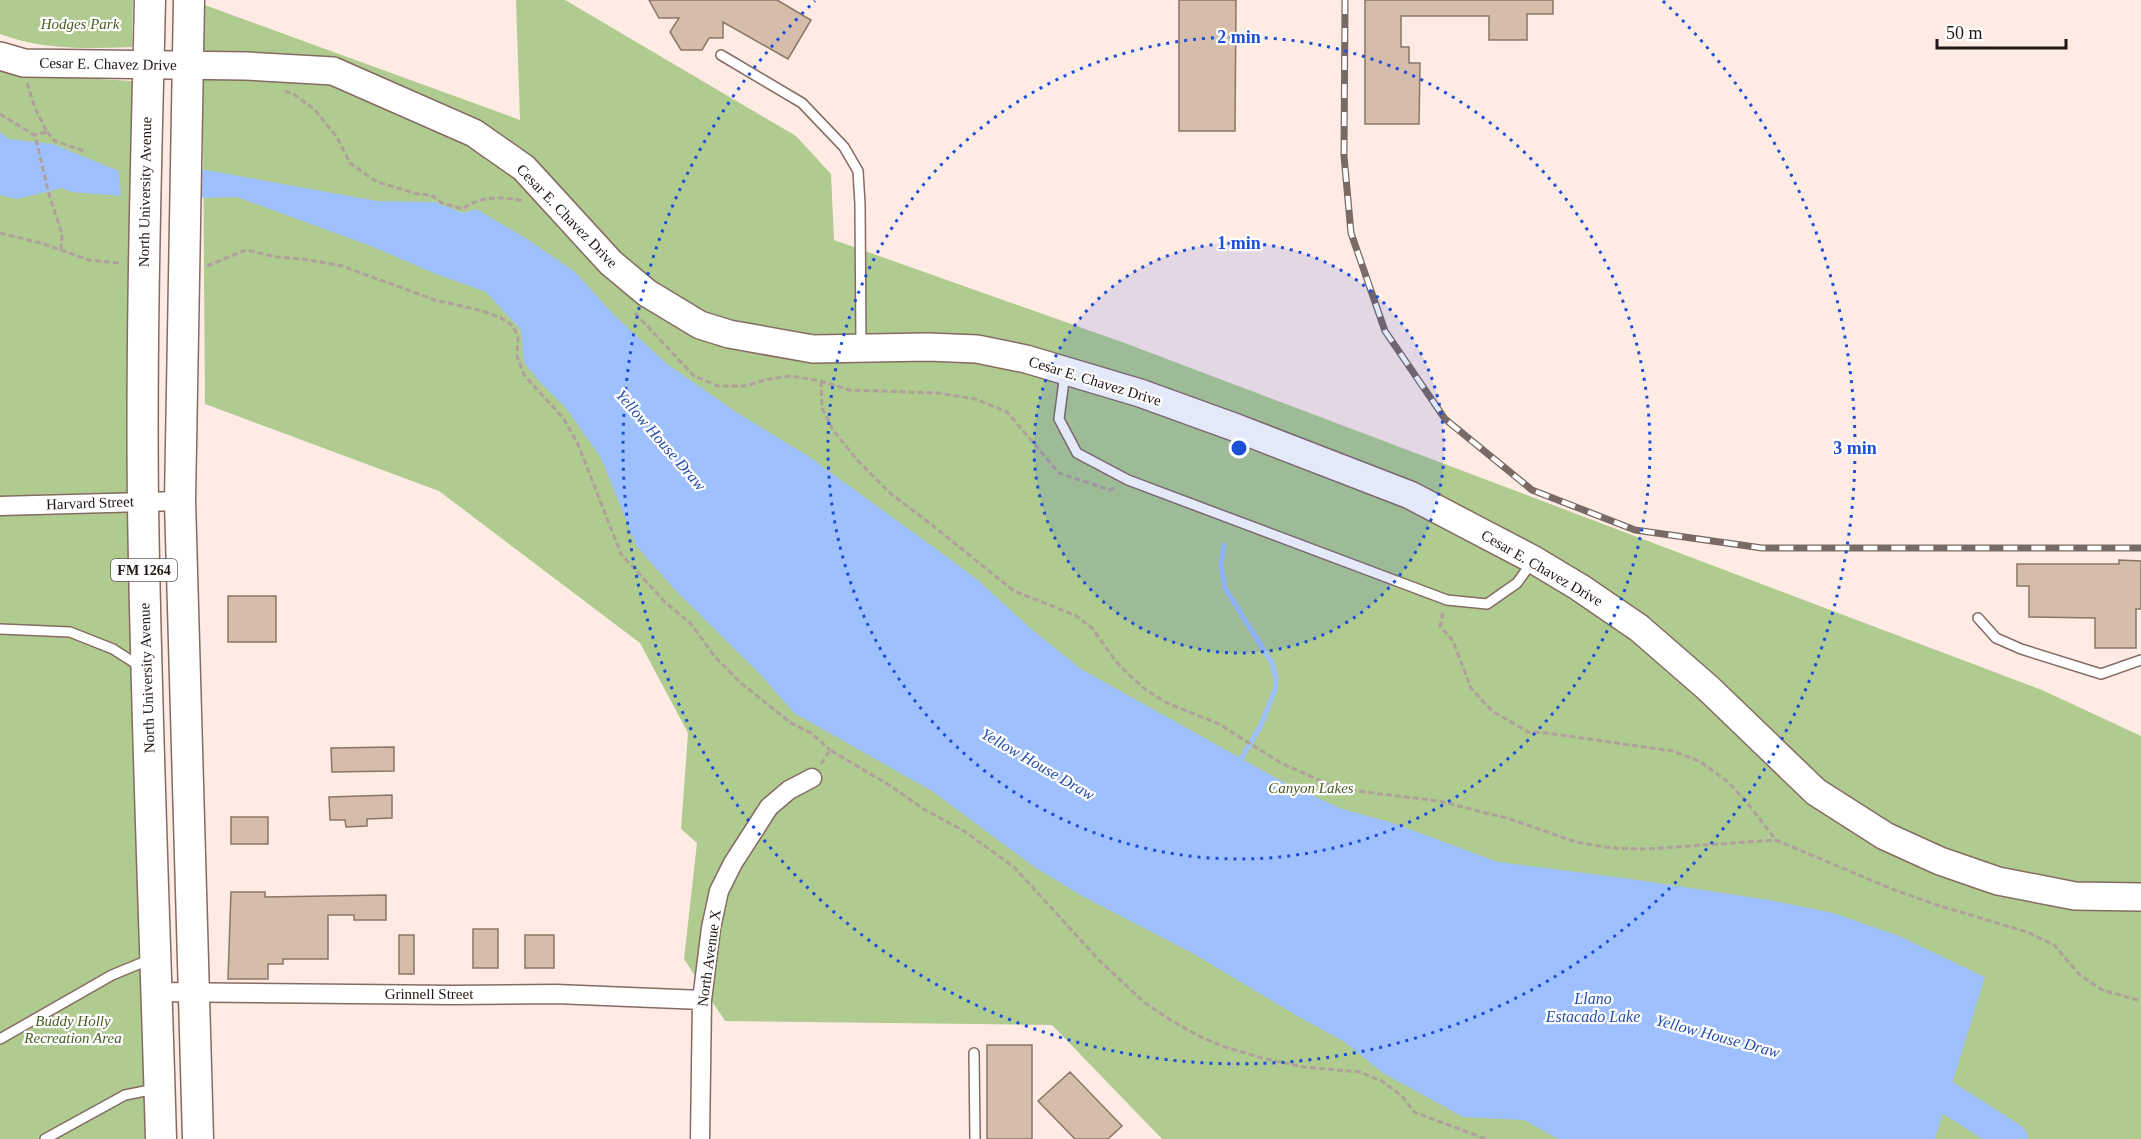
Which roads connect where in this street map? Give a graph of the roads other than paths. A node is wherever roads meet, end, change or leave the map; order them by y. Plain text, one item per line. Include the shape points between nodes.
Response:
1 (150, 0) edge
2 (189, 0) edge
3 (721, 56) dead end
4 (12, 60) edge
5 (149, 65) junction
6 (188, 65) junction
7 (861, 348) junction
8 (1066, 370) junction
9 (180, 501) junction
10 (143, 502) junction
11 (0, 506) edge
12 (1534, 560) junction
13 (1978, 618) dead end
14 (0, 629) edge
15 (2141, 660) edge
16 (146, 670) junction
17 (812, 778) road end
18 (2141, 897) edge
19 (156, 957) junction
20 (157, 992) junction
21 (194, 992) junction
22 (702, 1000) junction
23 (0, 1039) edge
24 (974, 1053) dead end
25 (160, 1088) junction
26 (45, 1139) edge
27 (161, 1139) edge
28 (198, 1139) edge
29 (700, 1139) edge
30 (975, 1139) edge

1 - 5 main road, North University Avenue / FM 1264
2 - 6 main road, FM 1264
3 - 7 lane via 802,103 844,147 858,171
4 - 5 street, Cesar E. Chavez Drive
5 - 6 street, Cesar E. Chavez Drive
5 - 10 main road, North University Avenue / FM 1264 via 143,241
6 - 7 street, Cesar E. Chavez Drive via 333,71 474,133 524,168 611,263 647,293 700,325 813,350
6 - 9 main road, FM 1264
7 - 8 street, Cesar E. Chavez Drive via 977,349
8 - 12 street, Cesar E. Chavez Drive via 1224,423 1410,495
8 - 12 lane via 1059,419 1077,453 1128,480 1447,600 1487,604 1517,583
9 - 10 street, Harvard Street
9 - 21 main road, FM 1264
10 - 11 street, Harvard Street
10 - 16 main road, North University Avenue / FM 1264
12 - 18 street, Cesar E. Chavez Drive via 1639,627 1816,792 1885,836 1998,881 2075,896
13 - 15 lane via 1996,638 2101,674
14 - 16 lane via 70,632 113,650
16 - 19 main road, North University Avenue / FM 1264
17 - 22 street, North Avenue X via 769,807 725,876 711,928
19 - 20 main road, North University Avenue / FM 1264
19 - 23 lane via 112,975
20 - 21 street, Grinnell Street
20 - 25 main road, North University Avenue / FM 1264
21 - 22 street, Grinnell Street via 556,994
21 - 28 main road, FM 1264
22 - 29 street, North Avenue X
24 - 30 lane
25 - 26 lane via 125,1095
25 - 27 main road, North University Avenue / FM 1264

